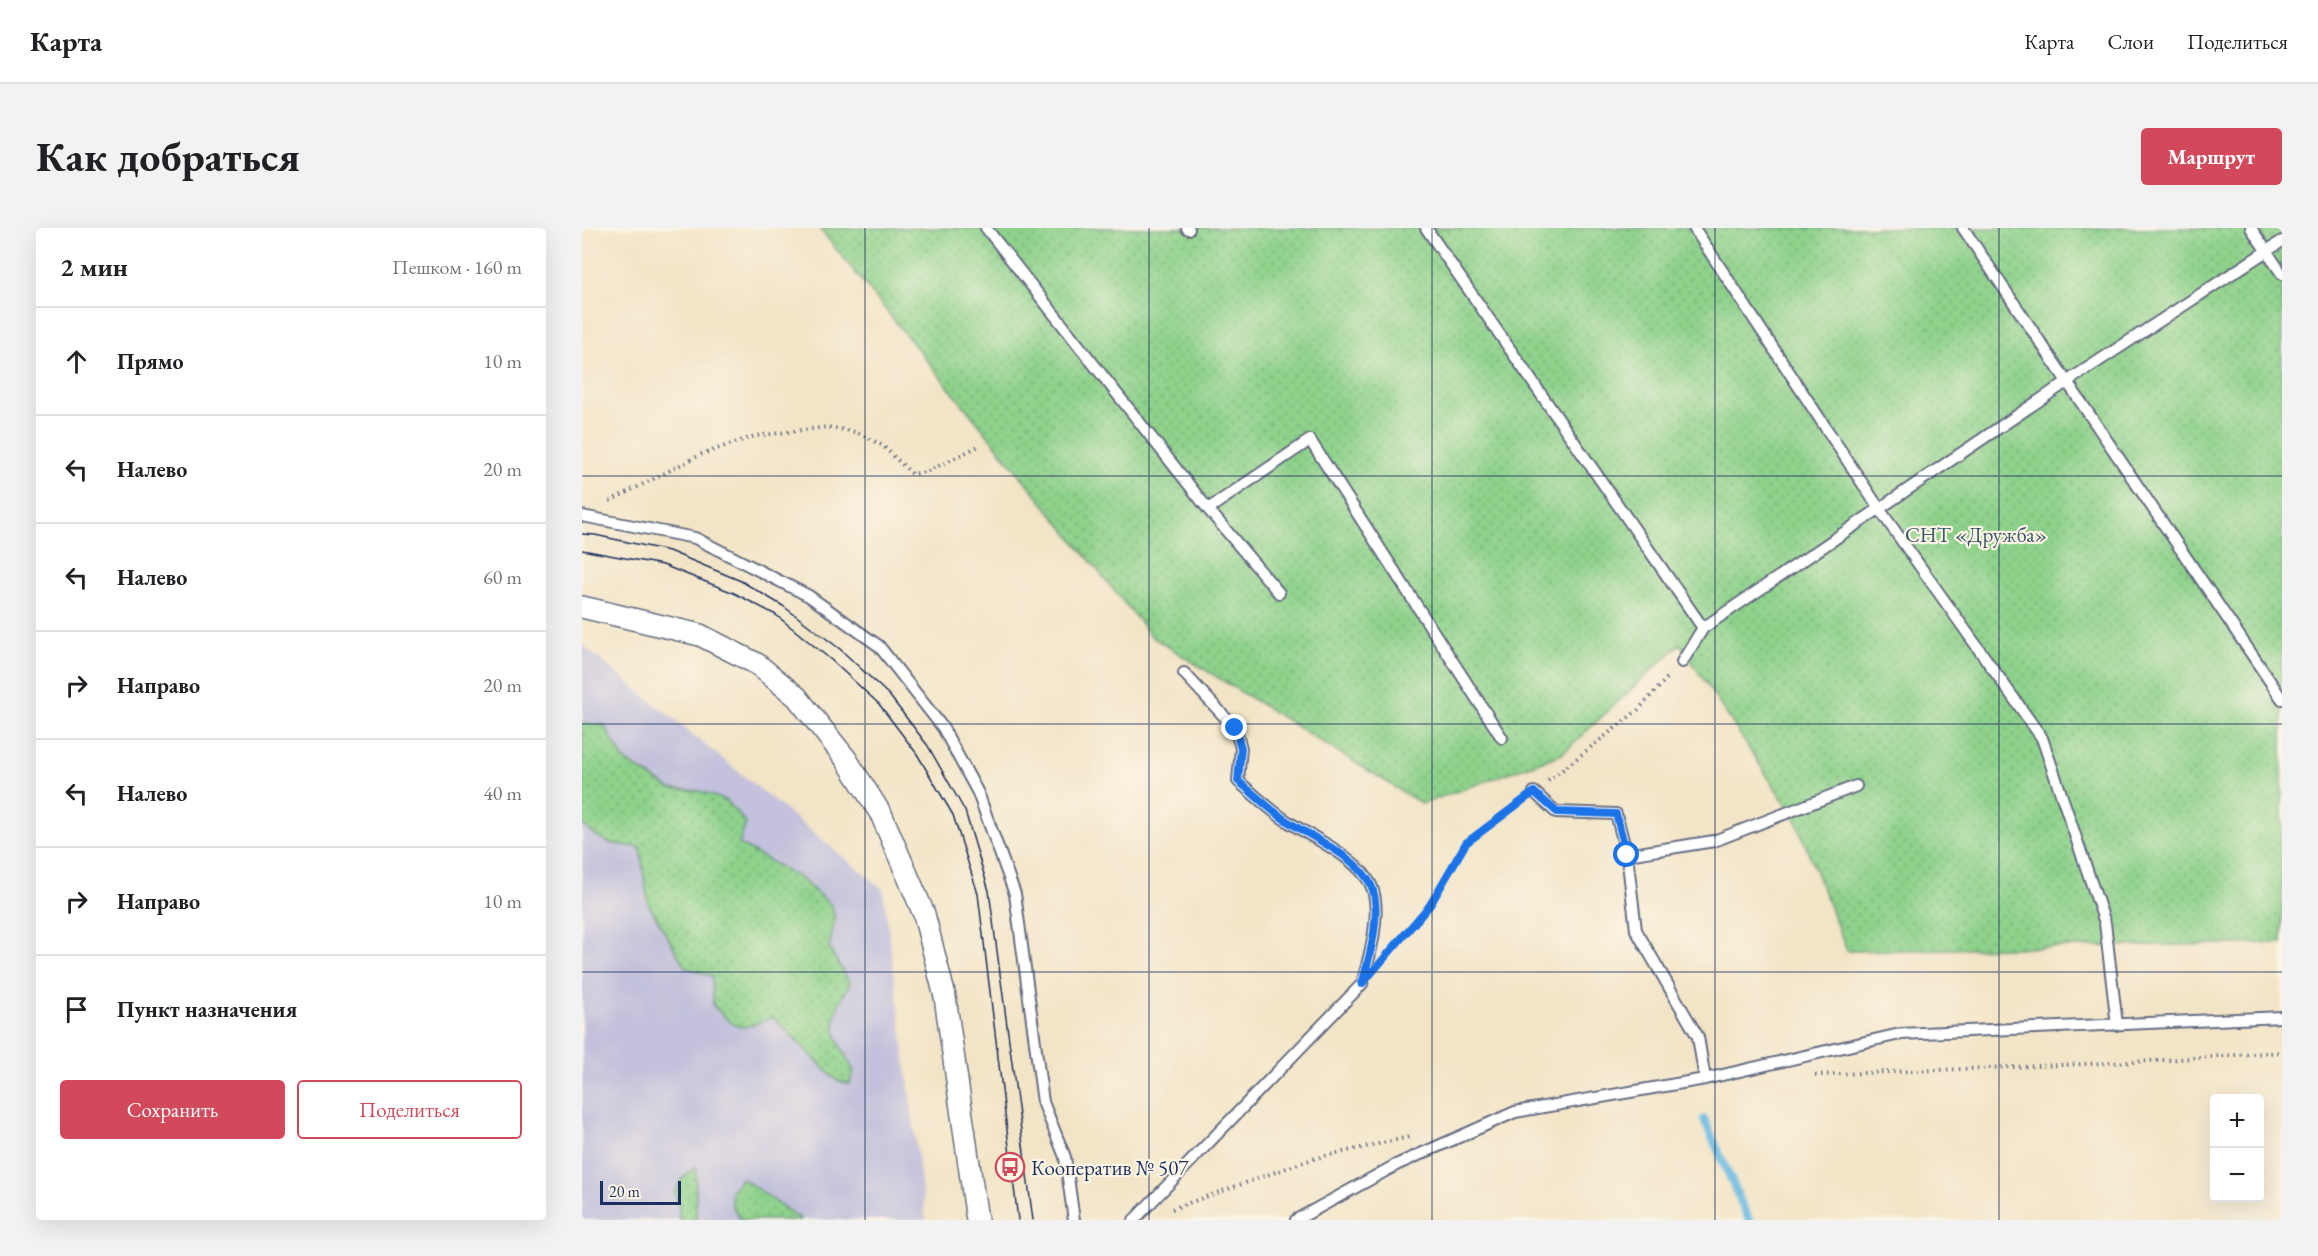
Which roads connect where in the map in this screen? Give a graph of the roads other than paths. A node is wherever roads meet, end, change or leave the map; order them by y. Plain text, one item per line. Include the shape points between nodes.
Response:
1 (986, 228) edge
2 (1426, 228) edge
3 (1694, 228) edge
4 (1963, 228) edge
5 (2251, 228) edge
6 (2282, 241) edge
7 (2267, 251) junction
8 (2282, 274) edge
9 (2068, 381) junction
10 (1208, 509) junction
11 (1880, 510) junction
12 (582, 516) edge
13 (1279, 593) dead end
14 (582, 607) edge
15 (1703, 628) junction
16 (1682, 662) road end
17 (1184, 673) dead end
18 (2282, 699) edge
19 (1502, 738) dead end
20 (1856, 786) dead end
21 (1534, 792) road end
22 (1627, 855) junction
23 (2282, 1017) edge
24 (2117, 1025) junction
25 (1705, 1079) junction
26 (977, 1220) edge
27 (1074, 1220) edge
28 (1134, 1220) edge
29 (1296, 1220) edge

1 - 10 lane
2 - 15 lane
3 - 11 lane
4 - 9 lane
5 - 7 lane
6 - 7 lane
7 - 8 lane
7 - 9 lane
9 - 11 lane
9 - 18 lane
10 - 13 lane
10 - 19 lane via 1310,440
11 - 15 lane
11 - 24 lane via 2042,738 2105,923
12 - 27 lane via 695,538 809,597 879,646 943,728 978,793 1015,894 1042,1102 1065,1157
14 - 26 street via 700,635 757,664 797,697 846,759 881,814 924,914 945,997
15 - 16 lane
17 - 28 lane via 1235,728 1241,748 1238,781 1282,818 1350,860 1372,886 1374,942 1362,984
20 - 22 lane via 1713,841
21 - 22 lane via 1557,812 1616,814
22 - 25 lane via 1636,930 1698,1037
23 - 24 lane
24 - 25 lane via 1900,1034
25 - 29 lane via 1515,1112 1396,1165

